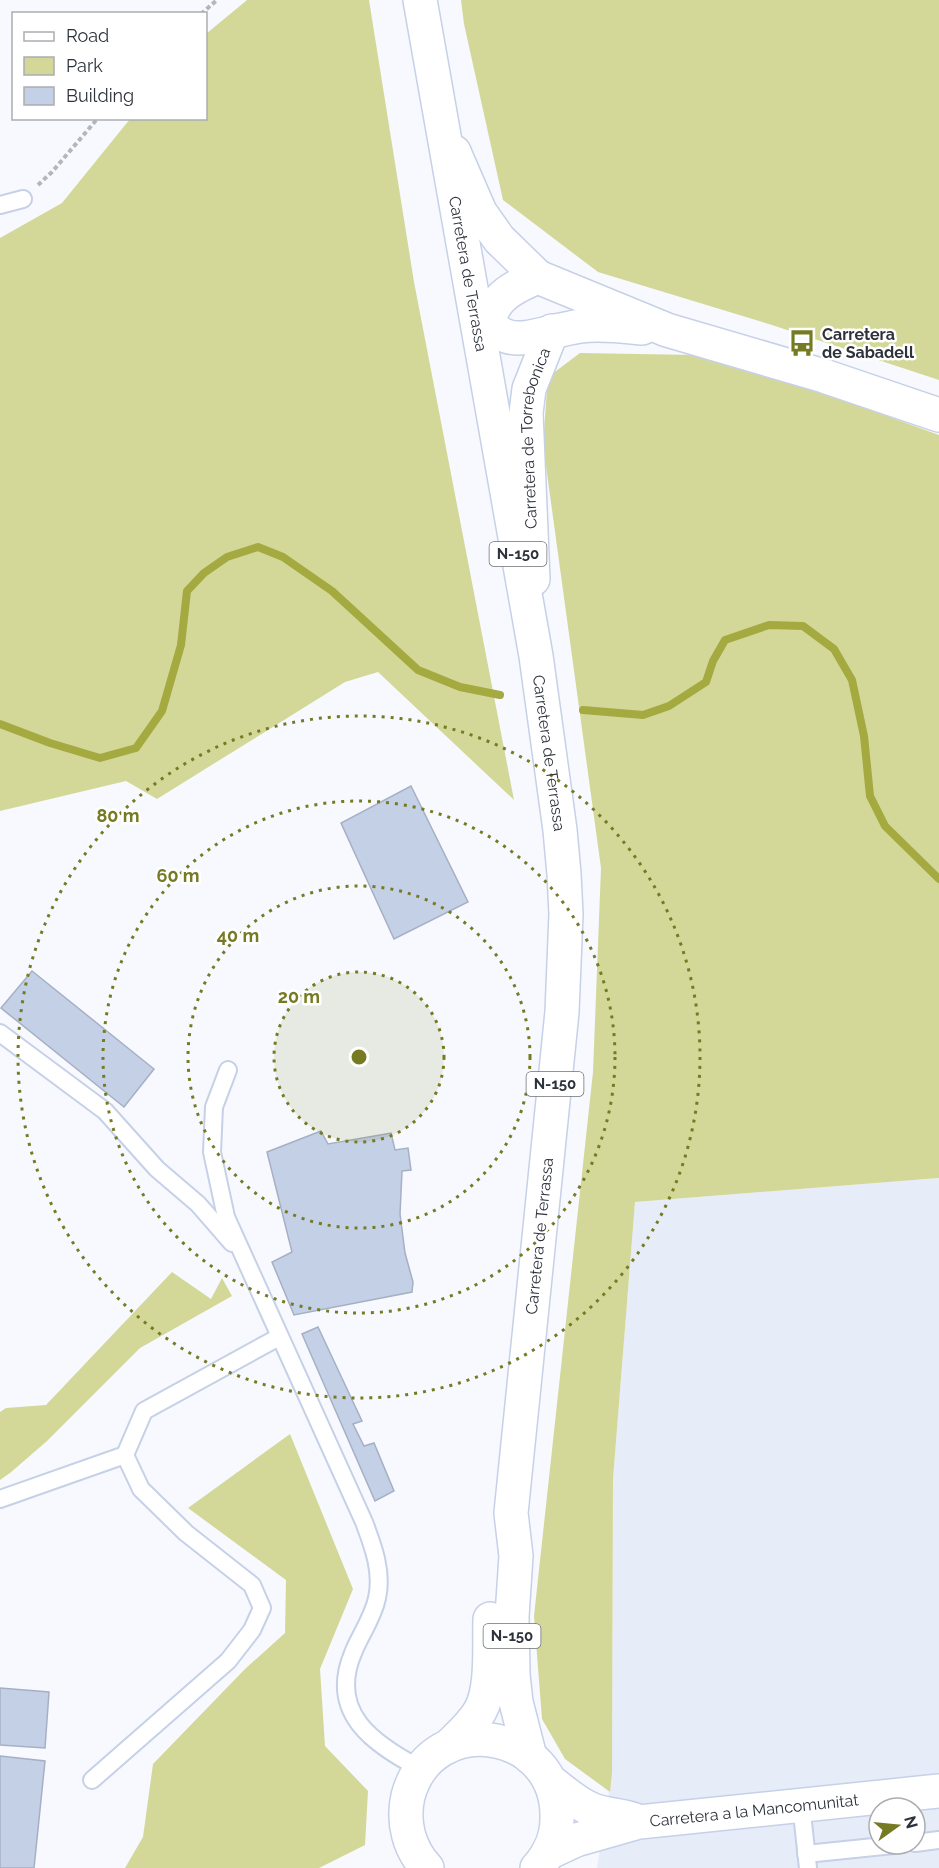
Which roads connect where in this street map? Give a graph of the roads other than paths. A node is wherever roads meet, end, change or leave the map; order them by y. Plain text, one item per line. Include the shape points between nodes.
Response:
1 (420, 0) edge
2 (439, 112) junction
3 (23, 199) road end
4 (0, 205) edge
5 (538, 277) junction
6 (481, 324) junction
7 (667, 330) junction
8 (552, 331) junction
9 (939, 415) edge
10 (536, 656) junction
11 (0, 1033) edge
12 (228, 1070) dead end
13 (242, 1256) junction
14 (279, 1336) junction
15 (125, 1455) junction
16 (0, 1499) edge
17 (511, 1513) junction
18 (449, 1746) junction
19 (421, 1769) junction
20 (540, 1769) junction
21 (92, 1780) dead end
22 (939, 1791) edge
23 (801, 1804) junction
24 (639, 1822) junction
25 (867, 1850) edge
26 (807, 1861) edge
27 (540, 1864) edge
28 (427, 1868) edge

1 - 2 main road, Carretera de Terrassa / N-150
2 - 5 main road, Carretera de Torrebonica via 480,212 499,239
2 - 6 main road, Carretera de Terrassa / N-150
3 - 4 lane
5 - 6 main road via 507,291
5 - 7 main road, Carretera de Torrebonica
6 - 8 main road, Carretera de Torrebonica via 506,337
6 - 10 main road, Carretera de Terrassa / N-150
7 - 8 main road, Carretera de Torrebonica via 585,325
7 - 9 main road, Carretera de Torrebonica
8 - 10 main road, Carretera de Torrebonica via 530,389 526,413
10 - 17 main road, Carretera de Terrassa / N-150 via 560,830 566,914 562,1012
11 - 13 lane via 105,1111 157,1169 198,1204
12 - 13 lane via 214,1107 213,1152 226,1217
13 - 14 lane
14 - 15 lane via 144,1411
14 - 19 lane via 375,1550 377,1598 348,1665 345,1685 350,1709 366,1733
15 - 16 lane
15 - 21 lane via 141,1489 186,1533 252,1585 262,1608 252,1630 228,1661
17 - 18 main road, Carretera de Terrassa / N-150 via 495,1553 484,1702 472,1723
17 - 20 main road, Carretera de Terrassa / N-150 via 516,1556 512,1616 516,1702
18 - 19 main road, N-150
18 - 20 main road, N-150 via 489,1739 504,1742
19 - 28 main road, N-150 via 410,1789 405,1819 413,1849
20 - 24 main road, Carretera a la Mancomunitat via 584,1806
20 - 27 main road, N-150 via 558,1810 554,1840
22 - 23 main road, Carretera a la Mancomunitat
23 - 24 main road, Carretera a la Mancomunitat
23 - 26 lane
24 - 27 main road, Carretera a la Mancomunitat via 576,1840
25 - 26 lane

